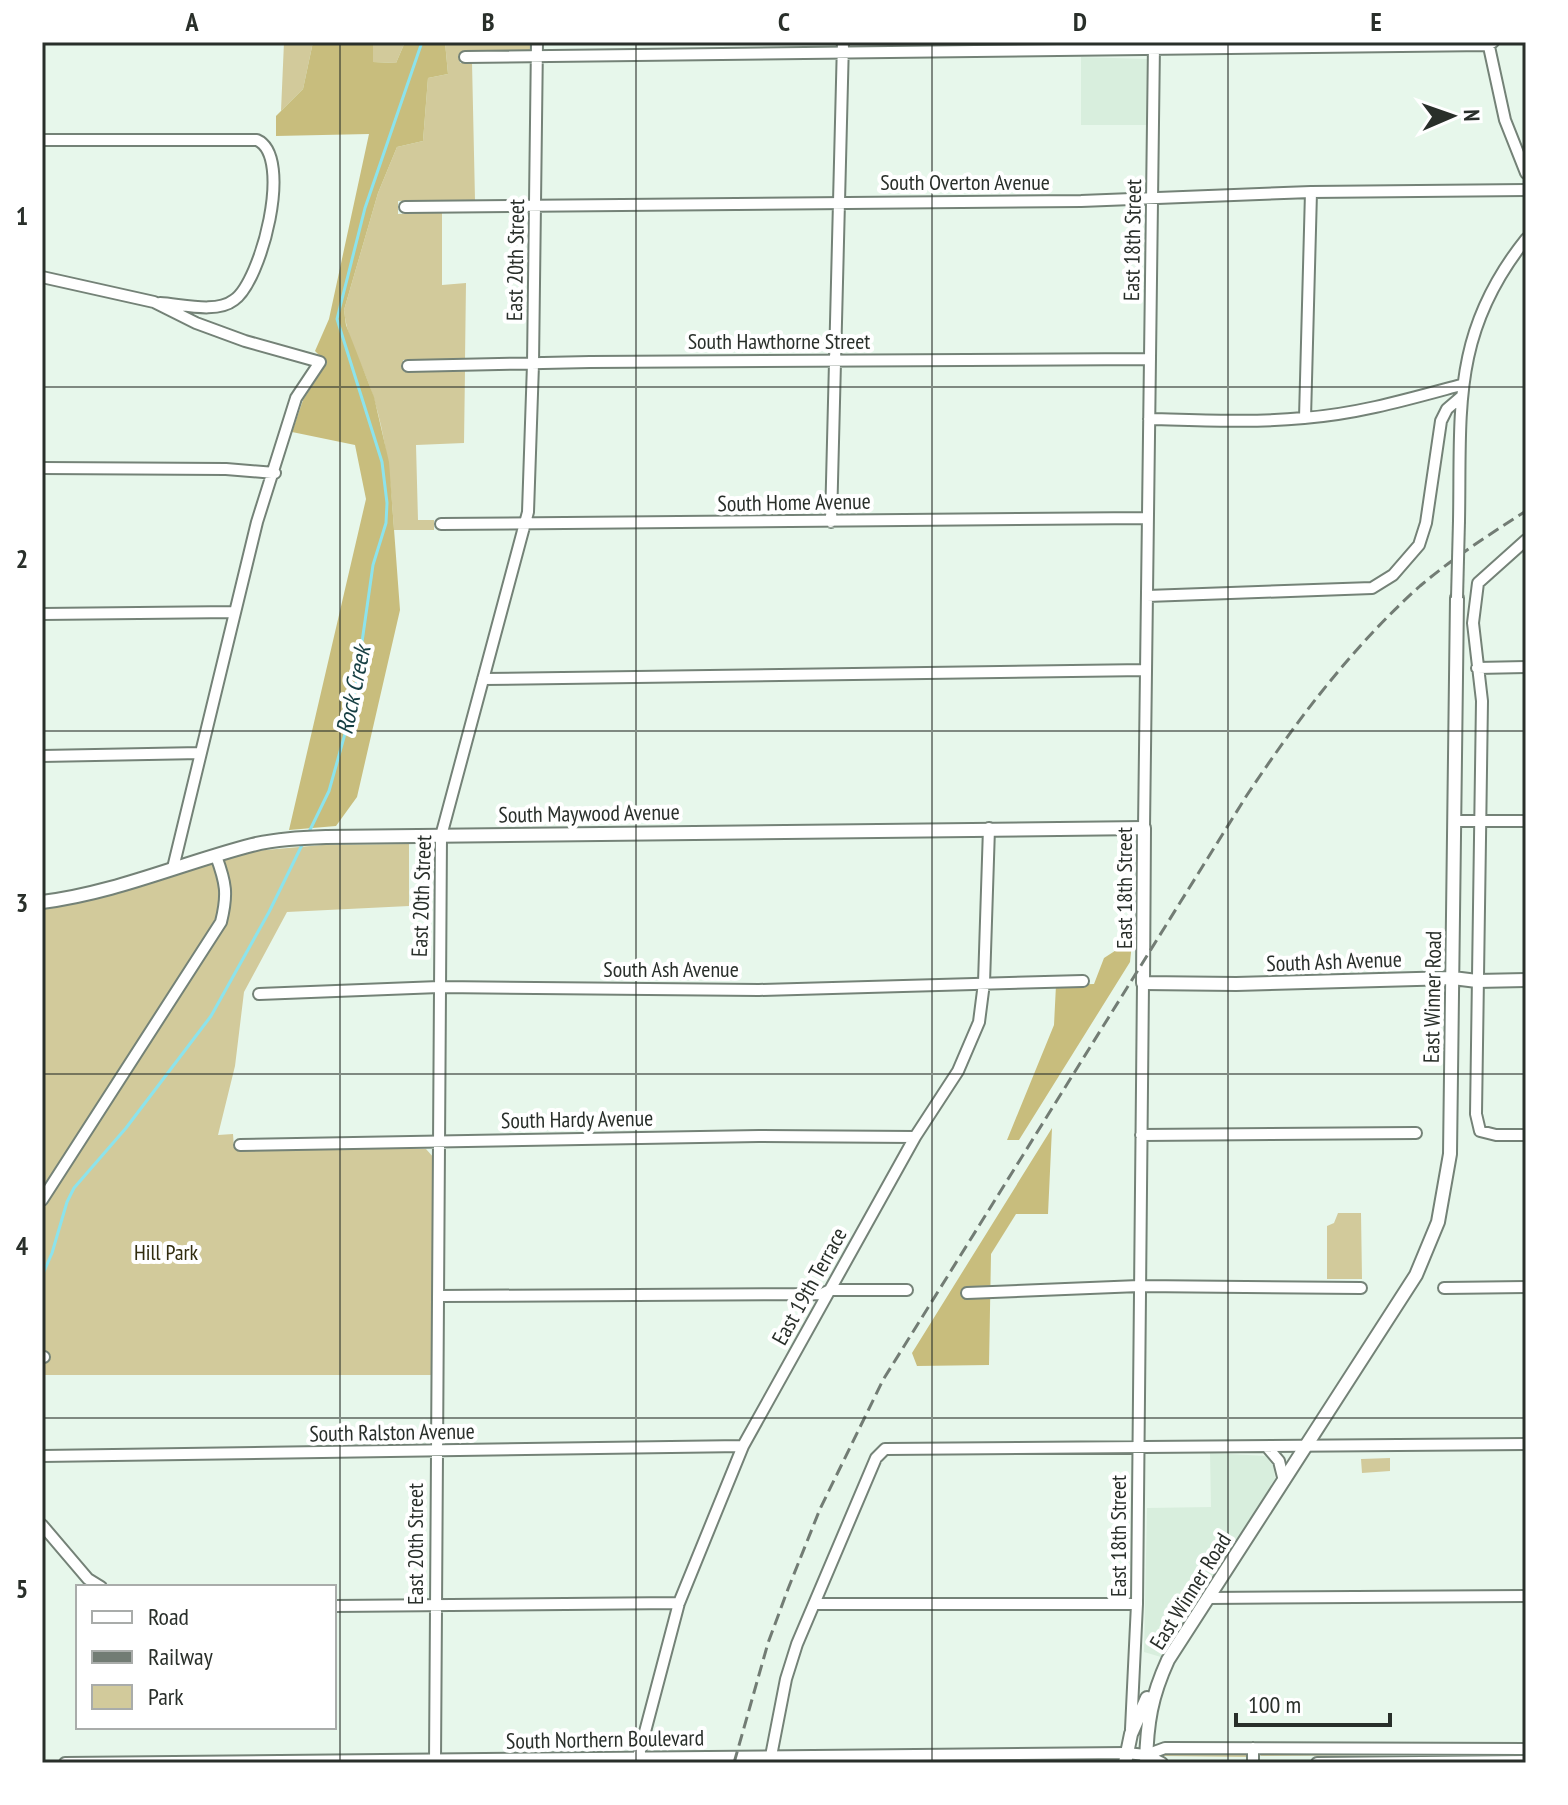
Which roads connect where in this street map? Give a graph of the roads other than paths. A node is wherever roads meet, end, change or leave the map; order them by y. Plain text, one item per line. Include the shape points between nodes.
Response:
1 (537, 42) edge
2 (1490, 43) edge
3 (1154, 45) edge
4 (843, 47) edge
5 (537, 55) junction
6 (465, 57) dead end
7 (42, 140) edge
8 (1526, 173) edge
9 (1526, 190) edge
10 (1311, 192) junction
11 (1153, 197) junction
12 (839, 202) junction
13 (536, 205) junction
14 (405, 207) dead end
15 (1526, 239) edge
16 (42, 277) edge
17 (154, 302) junction
18 (1150, 359) junction
19 (836, 360) junction
20 (533, 364) junction
21 (408, 366) dead end
22 (1461, 385) junction
23 (1461, 397) junction
24 (1305, 418) junction
25 (1149, 419) junction
26 (42, 468) edge
27 (275, 473) junction
28 (1147, 518) junction
29 (831, 522) junction
30 (441, 524) dead end
31 (524, 524) junction
32 (1526, 540) edge
33 (1147, 596) junction
34 (1457, 598) joint
35 (235, 612) junction
36 (42, 614) edge
37 (1526, 667) edge
38 (1477, 668) junction
39 (1146, 670) junction
40 (483, 679) junction
41 (201, 753) junction
42 (42, 756) edge
43 (1455, 821) junction
44 (1526, 821) edge
45 (1481, 822) junction
46 (989, 828) junction
47 (1144, 828) junction
48 (441, 836) junction
49 (216, 856) junction
50 (173, 868) junction
51 (42, 902) edge
52 (1453, 978) junction
53 (1526, 980) edge
54 (1083, 981) dead end
55 (1477, 981) junction
56 (984, 983) junction
57 (1143, 983) junction
58 (439, 987) junction
59 (259, 994) dead end
60 (1416, 1133) dead end
61 (1141, 1135) junction
62 (1526, 1135) edge
63 (915, 1137) junction
64 (440, 1142) junction
65 (240, 1145) dead end
66 (42, 1200) edge
67 (1139, 1286) junction
68 (1526, 1287) edge
69 (1361, 1288) dead end
70 (1444, 1288) dead end
71 (830, 1290) junction
72 (907, 1290) dead end
73 (967, 1293) dead end
74 (438, 1296) junction
75 (1526, 1444) edge
76 (743, 1446) junction
77 (1138, 1447) junction
78 (1267, 1447) junction
79 (1305, 1447) junction
80 (436, 1452) junction
81 (42, 1456) edge
82 (1284, 1481) junction
83 (42, 1525) edge
84 (98, 1585) edge
85 (1526, 1596) edge
86 (1209, 1598) junction
87 (679, 1603) junction
88 (815, 1604) junction
89 (1137, 1604) junction
90 (434, 1605) junction
91 (336, 1606) edge
92 (1155, 1690) junction
93 (1131, 1734) junction
94 (1253, 1748) junction
95 (1402, 1748) junction
96 (1526, 1749) edge
97 (771, 1756) junction
98 (1126, 1758) edge
99 (823, 1759) edge
100 (1146, 1759) edge
101 (638, 1761) edge
102 (1526, 1761) edge
103 (435, 1762) edge
104 (1402, 1762) edge
105 (65, 1763) edge
106 (1162, 1763) edge
107 (1253, 1763) edge
108 (1317, 1763) edge

1 - 5 street, East 20th Street
2 - 3 street
2 - 8 street via 1505,120
3 - 4 street
3 - 11 street, East 18th Street
4 - 5 street
4 - 12 street
5 - 6 street
5 - 13 street, East 20th Street
7 - 17 street via 261,142 270,151 274,189 267,233 236,299 204,306
9 - 10 street, South Overton Avenue
10 - 11 street, South Overton Avenue
10 - 24 street
11 - 12 street, South Overton Avenue
11 - 18 street, East 18th Street
12 - 13 street, South Overton Avenue
12 - 19 street
13 - 14 street, South Overton Avenue
13 - 20 street, East 20th Street
15 - 22 street, East Winner Road via 1494,283 1473,331
16 - 17 street
17 - 27 street via 245,341 320,362 296,398
18 - 19 street, South Hawthorne Street
18 - 25 street, East 18th Street
19 - 20 street, South Hawthorne Street
19 - 29 street
20 - 21 street, South Hawthorne Street
20 - 31 street, East 20th Street
22 - 23 street, East Winner Road
22 - 24 street via 1378,407
23 - 33 street via 1441,421 1419,545 1393,575 1372,588
23 - 34 street, East Winner Road, bridge
24 - 25 street
25 - 28 street, East 18th Street
26 - 27 street
27 - 35 street
28 - 29 street, South Home Avenue
28 - 33 street, East 18th Street
29 - 31 street, South Home Avenue
30 - 31 street, South Home Avenue
31 - 40 street, East 20th Street
32 - 38 street via 1478,583 1473,623
33 - 39 street, East 18th Street
34 - 43 street, East Winner Road
35 - 36 street
35 - 41 street
37 - 38 street
38 - 45 street via 1482,701
39 - 40 street
39 - 47 street, East 18th Street
40 - 48 street, East 20th Street
41 - 42 street
41 - 50 street
43 - 45 street
43 - 52 street, East Winner Road
44 - 45 street
45 - 55 street
46 - 47 street, South Maywood Avenue
46 - 48 street, South Maywood Avenue
46 - 56 street, East 19th Terrace
47 - 57 street, East 18th Street
48 - 49 street, South Maywood Avenue via 279,840
48 - 58 street, East 20th Street
49 - 50 street, South Maywood Avenue
49 - 66 street via 226,882 221,922
50 - 51 street, South Maywood Avenue via 102,892
52 - 55 street, South Ash Avenue
52 - 57 street, South Ash Avenue
52 - 79 street, East Winner Road via 1450,1154 1438,1222 1416,1275
53 - 55 street, South Ash Avenue
54 - 56 street, South Ash Avenue
55 - 62 street via 1480,1131
56 - 58 street, South Ash Avenue via 759,990
56 - 63 street, East 19th Terrace via 971,1044
57 - 61 street, East 18th Street
58 - 59 street, South Ash Avenue
58 - 64 street, East 20th Street
60 - 61 street
61 - 67 street, East 18th Street
63 - 64 street, South Hardy Avenue
63 - 71 street, East 19th Terrace
64 - 65 street, South Hardy Avenue
64 - 74 street, East 20th Street
67 - 69 street
67 - 73 street
67 - 77 street, East 18th Street
68 - 70 street
71 - 72 street
71 - 74 street
71 - 76 street, East 19th Terrace
74 - 80 street, East 20th Street
75 - 79 street
76 - 80 street, South Ralston Avenue
76 - 87 street, East 19th Terrace
77 - 78 street
77 - 88 street via 889,1448 876,1458
77 - 89 street, East 18th Street
78 - 79 street
78 - 82 street via 1279,1461
79 - 82 street, East Winner Road
80 - 81 street, South Ralston Avenue
80 - 90 street, East 20th Street
82 - 86 street, East Winner Road
83 - 84 street
85 - 86 street
86 - 92 street, East Winner Road
87 - 90 street
87 - 101 street, East 19th Terrace
88 - 89 street
88 - 97 street via 786,1679
89 - 93 street, East 18th Street
90 - 91 street
90 - 103 street, East 20th Street
92 - 93 street, East Winner Road
92 - 100 street, East Winner Road
93 - 98 street, East Winner Road
94 - 95 street, South Northern Boulevard
94 - 100 street, South Northern Boulevard via 1165,1748
94 - 107 street
95 - 96 street, South Northern Boulevard
95 - 104 street
97 - 99 street, South Northern Boulevard
97 - 101 street, South Northern Boulevard
98 - 99 street, South Northern Boulevard
98 - 100 street, South Northern Boulevard
100 - 106 street, South Northern Boulevard
101 - 103 street, South Northern Boulevard
102 - 104 street
103 - 105 street, South Northern Boulevard
104 - 108 street

